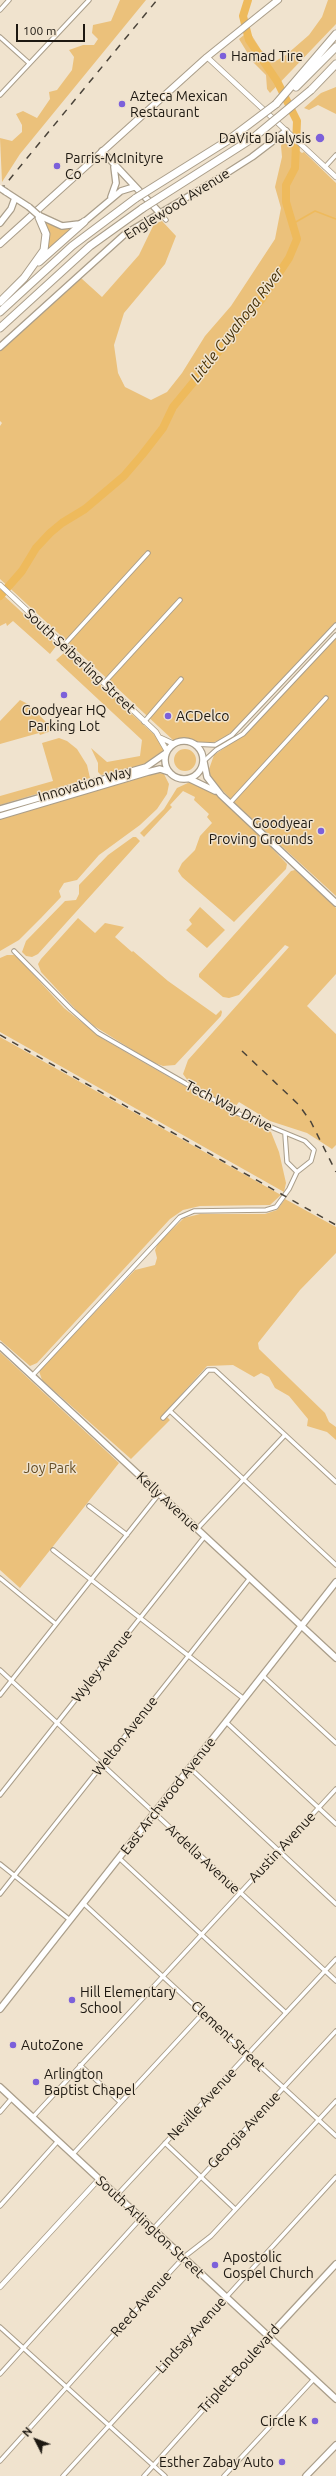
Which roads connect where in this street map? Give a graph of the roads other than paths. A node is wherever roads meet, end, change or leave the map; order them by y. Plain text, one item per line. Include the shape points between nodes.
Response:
1 (9, 0) edge
2 (89, 0) edge
3 (278, 0) edge
4 (0, 10) edge
5 (336, 34) edge
6 (0, 37) edge
7 (336, 47) edge
8 (207, 57) junction
9 (29, 63) junction
10 (336, 64) edge
11 (300, 80) junction
12 (0, 95) edge
13 (286, 131) junction
14 (102, 151) junction
15 (336, 155) edge
16 (113, 163) junction
17 (325, 167) junction
18 (336, 177) edge
19 (134, 187) junction
20 (0, 188) edge
21 (15, 198) junction
22 (110, 199) junction
23 (159, 212) junction
24 (38, 215) junction
25 (166, 220) dead end
26 (84, 222) junction
27 (0, 223) edge
28 (0, 244) edge
29 (34, 267) junction
30 (0, 302) edge
31 (0, 312) edge
32 (0, 328) edge
33 (0, 347) edge
34 (148, 553) dead end
35 (1, 586) edge
36 (180, 600) dead end
37 (336, 625) edge
38 (336, 635) edge
39 (64, 645) junction
40 (181, 679) dead end
41 (104, 683) junction
42 (326, 698) dead end
43 (144, 722) junction
44 (161, 737) junction
45 (174, 744) junction
46 (194, 744) junction
47 (167, 752) junction
48 (204, 762) junction
49 (169, 772) junction
50 (190, 779) junction
51 (221, 795) junction
52 (230, 803) junction
53 (0, 809) edge
54 (0, 816) edge
55 (336, 903) edge
56 (14, 951) dead end
57 (285, 1134) junction
58 (297, 1172) junction
59 (0, 1346) edge
60 (32, 1376) junction
61 (170, 1411) junction
62 (163, 1418) dead end
63 (285, 1435) junction
64 (244, 1479) junction
65 (336, 1482) edge
66 (159, 1494) junction
67 (89, 1506) dead end
68 (197, 1529) junction
69 (127, 1535) junction
70 (205, 1536) junction
71 (53, 1550) dead end
72 (336, 1565) edge
73 (0, 1578) edge
74 (250, 1578) junction
75 (92, 1580) junction
76 (336, 1582) edge
77 (140, 1618) junction
78 (56, 1624) junction
79 (301, 1626) junction
80 (189, 1656) junction
81 (336, 1658) edge
82 (0, 1670) edge
83 (262, 1675) junction
84 (11, 1681) junction
85 (0, 1695) edge
86 (244, 1699) junction
87 (226, 1722) junction
88 (57, 1723) junction
89 (336, 1743) edge
90 (102, 1765) junction
91 (190, 1768) junction
92 (336, 1789) edge
93 (0, 1795) edge
94 (319, 1807) junction
95 (154, 1813) junction
96 (336, 1824) edge
97 (279, 1851) junction
98 (119, 1858) junction
99 (0, 1864) edge
100 (15, 1876) junction
101 (240, 1893) junction
102 (0, 1894) edge
103 (83, 1903) junction
104 (336, 1904) edge
105 (70, 1920) junction
106 (202, 1934) junction
107 (336, 1959) edge
108 (325, 1971) junction
109 (163, 1976) junction
110 (336, 1981) edge
111 (0, 2009) edge
112 (203, 2013) junction
113 (286, 2013) junction
114 (336, 2031) edge
115 (248, 2054) junction
116 (80, 2066) junction
117 (0, 2087) edge
118 (284, 2088) junction
119 (12, 2098) junction
120 (120, 2102) junction
121 (336, 2102) edge
122 (0, 2112) edge
123 (33, 2117) junction
124 (319, 2120) junction
125 (336, 2136) edge
126 (58, 2141) junction
127 (165, 2144) junction
128 (72, 2154) junction
129 (200, 2177) junction
130 (336, 2177) edge
131 (99, 2179) junction
132 (117, 2195) junction
133 (0, 2206) edge
134 (236, 2209) junction
135 (141, 2218) junction
136 (153, 2229) junction
137 (184, 2257) junction
138 (336, 2264) edge
139 (0, 2287) edge
140 (226, 2296) junction
141 (0, 2327) edge
142 (270, 2336) junction
143 (23, 2349) junction
144 (0, 2374) edge
145 (314, 2379) junction
146 (66, 2387) junction
147 (336, 2398) edge
148 (109, 2425) junction
149 (336, 2445) edge
150 (0, 2461) edge
151 (153, 2465) junction
152 (64, 2476) edge
153 (144, 2476) edge
154 (166, 2476) edge
155 (224, 2476) edge
156 (306, 2476) edge

1 - 4 street
2 - 9 street
3 - 8 main road
5 - 11 highway
6 - 9 street
7 - 11 highway
8 - 13 street
8 - 14 main road
9 - 12 street
10 - 32 highway, bridge via 310,90 253,138 143,208 86,250
11 - 31 highway, bridge via 276,104 227,141 136,198 72,246
13 - 17 street
13 - 23 main road, Englewood Avenue via 222,176
14 - 16 main road
14 - 28 main road
15 - 17 street
16 - 19 main road
16 - 22 main road via 116,183
17 - 18 street
19 - 22 main road via 121,191
19 - 23 main road
20 - 21 main road, bridge
21 - 24 main road, bridge
21 - 27 main road via 11,209
22 - 26 main road
23 - 25 street
23 - 33 main road, Englewood Avenue via 125,234
24 - 26 main road via 62,226
24 - 29 highway via 45,228 46,239 44,250
26 - 29 highway
29 - 30 highway
34 - 39 street
35 - 39 street, South Seiberling Street
36 - 41 street
37 - 46 street via 232,735 216,745
38 - 48 street via 243,734 216,750
39 - 41 street, South Seiberling Street
40 - 43 street
41 - 43 street, South Seiberling Street
42 - 52 street
43 - 44 street, South Seiberling Street
44 - 45 street, South Seiberling Street
44 - 47 street, South Seiberling Street
45 - 46 main road via 184,741
45 - 47 main road
46 - 48 main road via 202,752
47 - 49 main road via 165,763
47 - 53 main road, Innovation Way via 146,767
48 - 50 main road via 199,773
48 - 51 main road via 208,779
49 - 50 main road via 180,779
49 - 54 main road, Innovation Way via 160,769 148,772
50 - 51 main road
51 - 52 main road
52 - 55 main road
56 - 57 street, Tech Way Drive via 98,1033 237,1113
57 - 58 street via 287,1162
57 - 58 street, Tech Way Drive via 309,1143 314,1150 311,1161
58 - 60 street, Tech Way Drive via 279,1204 271,1209 204,1210 180,1217
59 - 60 main road, Kelly Avenue
60 - 66 main road, Kelly Avenue
61 - 62 street
61 - 63 street via 208,1370 212,1369
61 - 64 street
63 - 64 street
63 - 65 street
64 - 68 street
64 - 72 street
66 - 68 main road, Kelly Avenue
66 - 69 street
67 - 69 street
68 - 70 main road, Kelly Avenue
69 - 75 street
70 - 74 main road, Kelly Avenue
70 - 77 street, Wyley Avenue
71 - 75 street
73 - 78 street
74 - 79 main road, Kelly Avenue
74 - 80 street, Welton Avenue
75 - 77 street
75 - 78 street
76 - 79 main road, East Archwood Avenue
77 - 80 street
77 - 88 street, Wyley Avenue
78 - 84 street
79 - 81 main road, Kelly Avenue
79 - 83 main road, East Archwood Avenue
80 - 86 street
80 - 90 street, Welton Avenue
82 - 84 street, Ardella Avenue
83 - 86 main road, East Archwood Avenue
83 - 89 street
84 - 85 street
84 - 88 street, Ardella Avenue
86 - 87 main road, East Archwood Avenue
87 - 91 main road, East Archwood Avenue
87 - 94 street
88 - 90 street, Ardella Avenue
88 - 93 street, Wyley Avenue
90 - 95 street, Ardella Avenue
90 - 100 street, Welton Avenue
91 - 95 main road, East Archwood Avenue
91 - 97 street
92 - 94 street, Austin Avenue
94 - 96 street
94 - 97 street, Austin Avenue
95 - 98 main road, East Archwood Avenue
95 - 101 street, Ardella Avenue
97 - 101 street, Austin Avenue
97 - 104 street
98 - 103 main road, East Archwood Avenue
98 - 106 street
99 - 100 street
100 - 102 street, Welton Avenue
100 - 105 street
101 - 106 street, Austin Avenue
101 - 108 street, Ardella Avenue
103 - 105 main road, East Archwood Avenue
103 - 109 street, Clement Street
105 - 111 main road, East Archwood Avenue
106 - 109 street, Austin Avenue
106 - 113 street
107 - 108 street, Neville Avenue
108 - 110 street, Ardella Avenue
108 - 113 street, Neville Avenue
109 - 112 street, Clement Street
109 - 116 street, Austin Avenue
112 - 115 street, Clement Street
112 - 120 street
113 - 115 street, Neville Avenue
114 - 118 street, Georgia Avenue
115 - 118 street, Clement Street
115 - 127 street, Neville Avenue
116 - 120 street
116 - 123 street, Austin Avenue
117 - 119 main road, South Arlington Street
118 - 124 street, Clement Street
118 - 129 street, Georgia Avenue
119 - 122 street
119 - 123 main road, South Arlington Street
120 - 128 street
121 - 124 street, Reed Avenue
123 - 126 main road, South Arlington Street
124 - 125 street, Clement Street
124 - 134 street, Reed Avenue
126 - 128 main road, South Arlington Street
126 - 133 street
127 - 129 street
127 - 132 street, Neville Avenue
128 - 131 main road, South Arlington Street
129 - 134 street
129 - 136 street, Georgia Avenue
130 - 140 street, Lindsay Avenue
131 - 132 main road, South Arlington Street
131 - 139 street
132 - 135 main road, South Arlington Street
134 - 137 street, Reed Avenue via 211,2236
135 - 136 main road, South Arlington Street
135 - 143 street
136 - 137 main road, South Arlington Street
137 - 140 main road, South Arlington Street
137 - 146 street, Reed Avenue
138 - 142 main road, Triplett Boulevard
140 - 142 main road, South Arlington Street
140 - 148 street, Lindsay Avenue
141 - 143 street
142 - 145 main road, South Arlington Street
142 - 151 street, Triplett Boulevard
143 - 144 street
143 - 146 street
145 - 147 main road, South Arlington Street
145 - 155 street
146 - 148 street
146 - 150 street, Reed Avenue
148 - 151 street
148 - 152 street, Lindsay Avenue
149 - 156 main road
151 - 153 street, Triplett Boulevard
151 - 154 street

